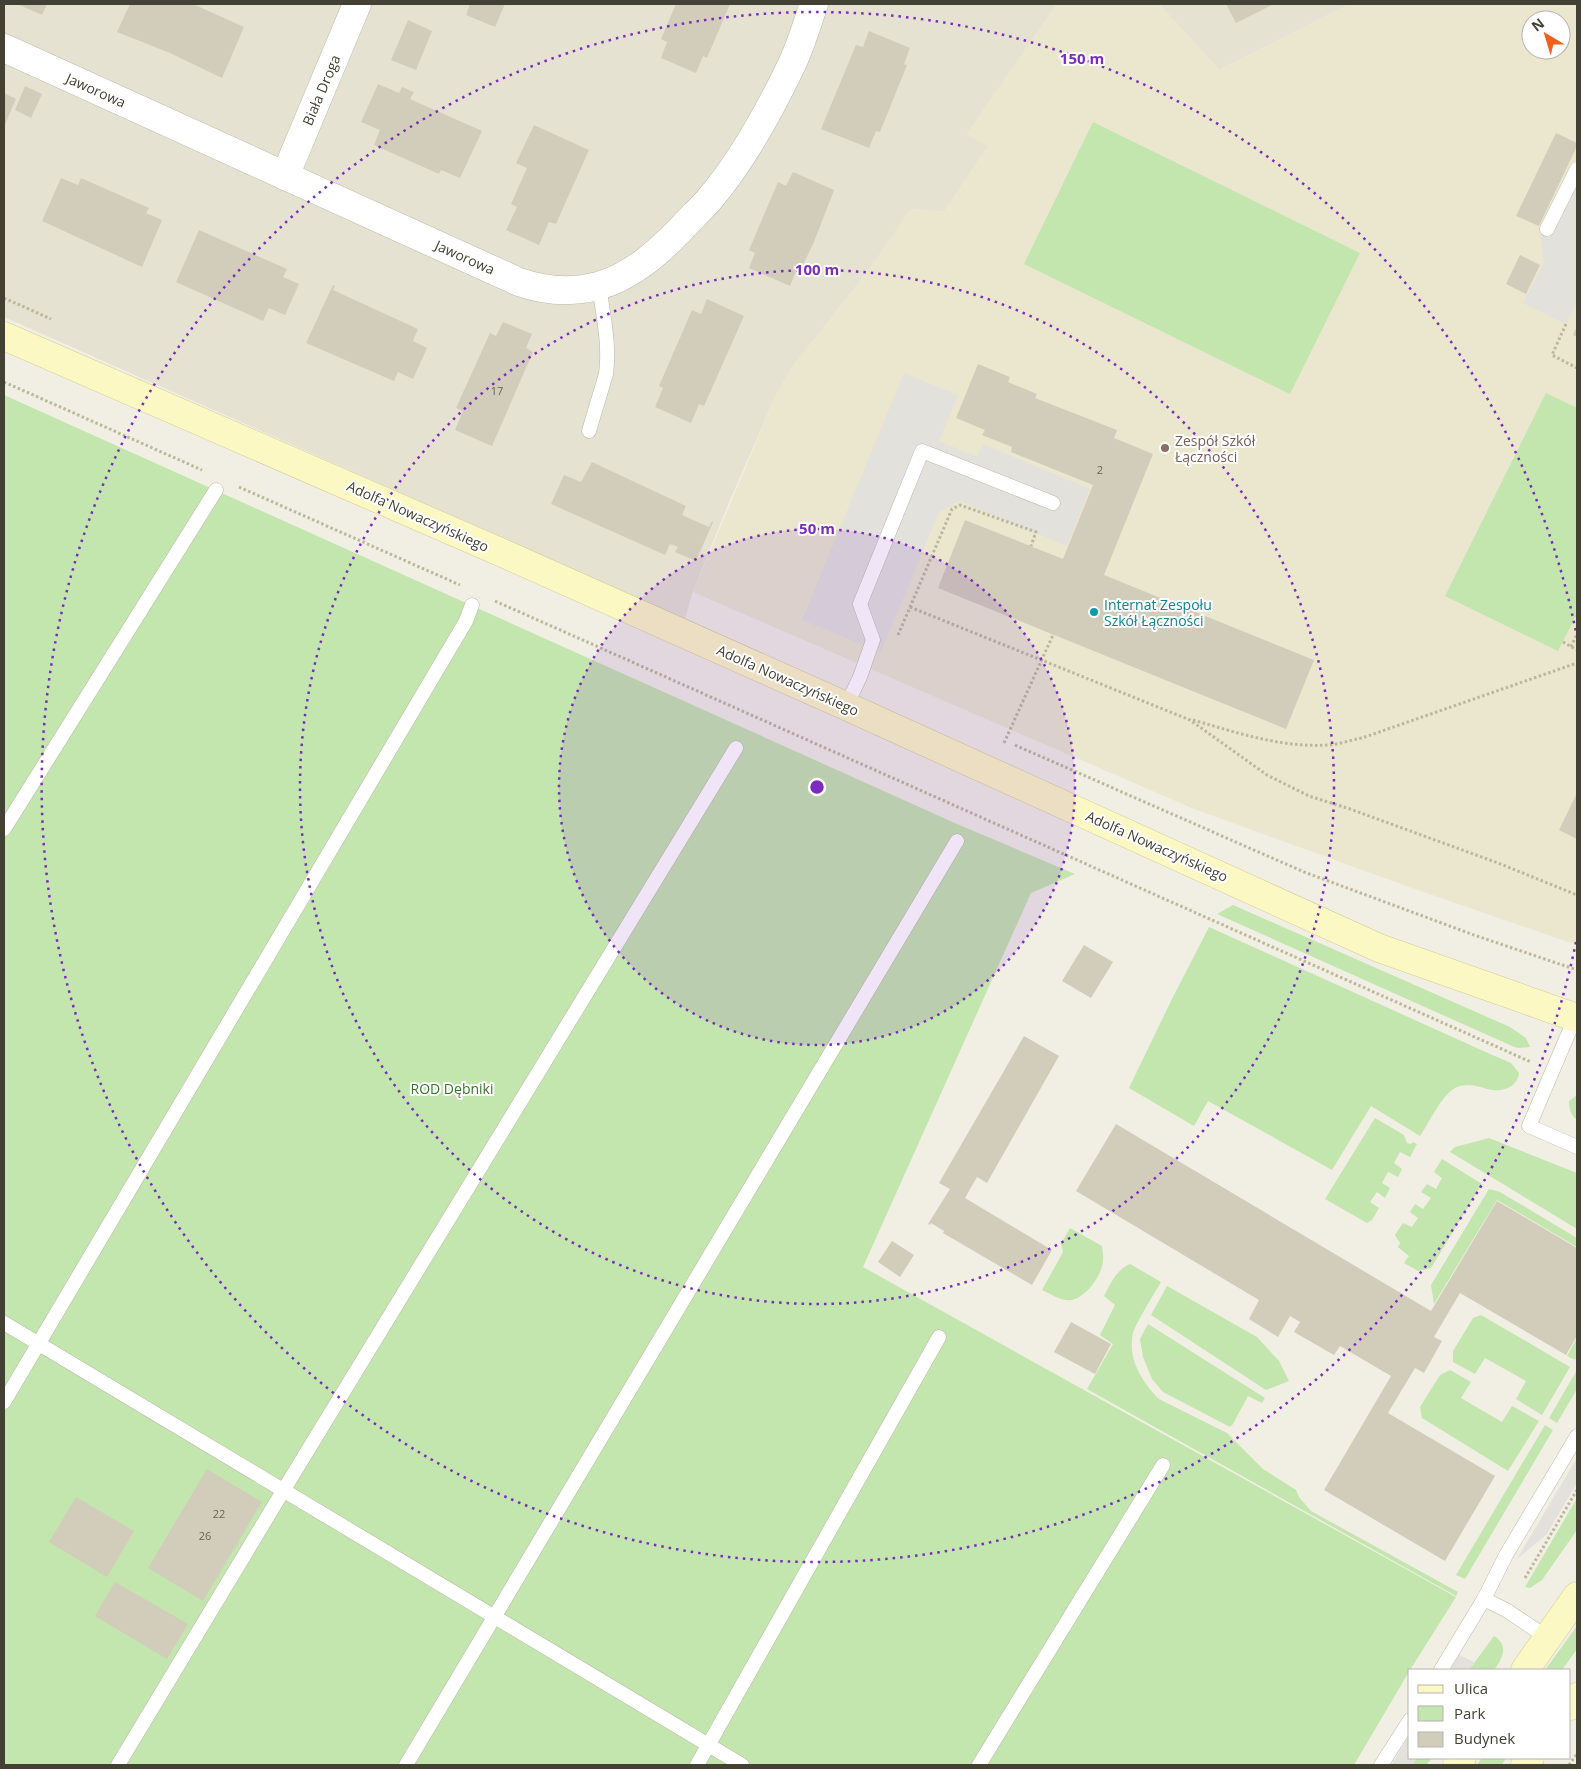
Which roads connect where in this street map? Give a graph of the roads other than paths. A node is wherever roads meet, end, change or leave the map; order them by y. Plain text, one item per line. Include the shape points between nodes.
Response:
1 (357, 4) edge
2 (814, 4) edge
3 (4, 48) edge
4 (1577, 169) edge
5 (285, 176) junction
6 (1548, 229) dead end
7 (599, 285) junction
8 (4, 336) edge
9 (589, 431) dead end
10 (216, 490) dead end
11 (1054, 503) dead end
12 (472, 605) dead end
13 (846, 706) junction
14 (736, 748) dead end
15 (4, 829) edge
16 (957, 841) dead end
17 (1576, 1019) edge
18 (1577, 1147) edge
19 (4, 1323) edge
20 (939, 1337) dead end
21 (38, 1344) junction
22 (4, 1402) edge
23 (1577, 1436) edge
24 (1163, 1465) dead end
25 (283, 1491) junction
26 (1577, 1596) edge
27 (1484, 1599) junction
28 (494, 1617) junction
29 (1548, 1638) junction
30 (1443, 1669) edge
31 (1526, 1669) edge
32 (1408, 1723) edge
33 (708, 1746) junction
34 (118, 1765) edge
35 (406, 1765) edge
36 (696, 1765) edge
37 (742, 1765) edge
38 (979, 1765) edge
39 (1381, 1765) edge

1 - 5 street, Biała Droga
2 - 7 street, Jaworowa via 793,63 774,100 709,200 663,248 634,269
3 - 5 street, Jaworowa
4 - 6 lane
5 - 7 street, Jaworowa via 526,284 550,290
7 - 9 lane via 607,365
8 - 13 street, Adolfa Nowaczyńskiego
10 - 15 lane
11 - 13 lane via 922,451 860,604 873,640
12 - 21 lane via 466,622
13 - 17 street, Adolfa Nowaczyńskiego via 1380,948
14 - 25 lane
16 - 28 lane
17 - 18 lane via 1529,1126
19 - 21 lane
20 - 33 lane
21 - 22 lane
21 - 25 lane
23 - 27 lane via 1506,1555
24 - 38 lane
25 - 28 lane
25 - 34 lane
26 - 29 street
27 - 29 lane
27 - 30 lane
28 - 33 lane
28 - 35 lane
29 - 31 street
32 - 39 lane
33 - 36 lane
33 - 37 lane

